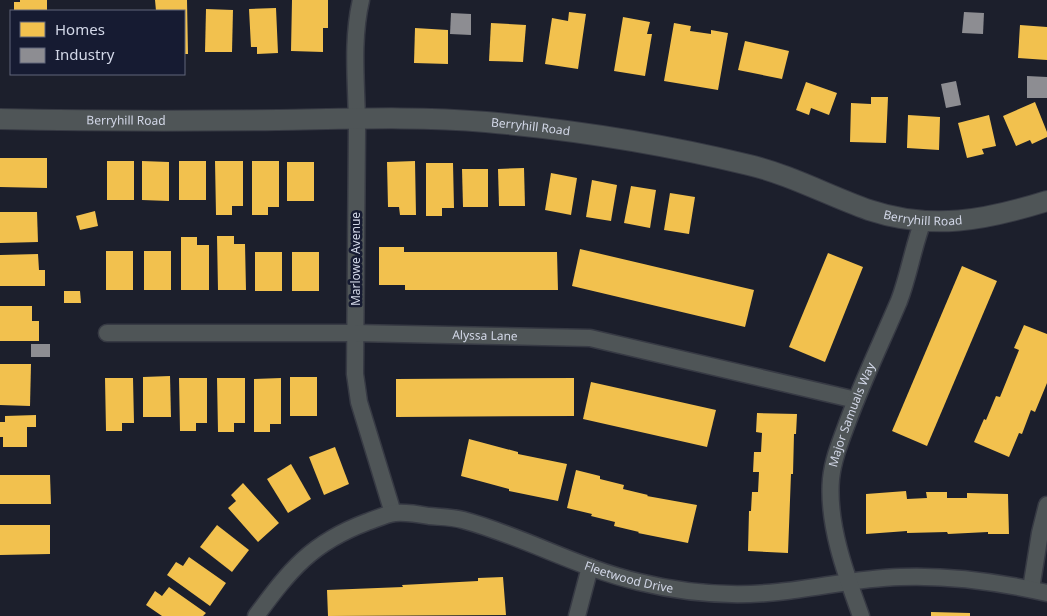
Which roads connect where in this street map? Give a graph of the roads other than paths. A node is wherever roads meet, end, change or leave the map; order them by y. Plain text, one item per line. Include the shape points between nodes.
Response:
1 (361, 0) edge
2 (0, 119) edge
3 (357, 119) junction
4 (1047, 201) edge
5 (923, 221) junction
6 (107, 333) dead end
7 (355, 333) junction
8 (856, 400) junction
9 (1047, 505) edge
10 (393, 513) junction
11 (590, 567) junction
12 (848, 582) junction
13 (1039, 591) edge
14 (256, 616) edge
15 (577, 616) edge
16 (861, 616) edge

1 - 3 street, Marlowe Avenue via 354,51
2 - 3 street, Berryhill Road via 141,122
3 - 5 street, Berryhill Road via 486,122 676,148 786,176 867,210
3 - 7 street, Marlowe Avenue
4 - 5 street, Berryhill Road via 974,220
5 - 8 street, Major Samuals Way via 900,298
6 - 7 street, Alyssa Lane
7 - 8 street, Alyssa Lane via 590,338
7 - 10 street, Marlowe Avenue via 359,402
8 - 12 street, Major Samuals Way via 839,445 831,480 832,516
9 - 13 street via 1040,533
10 - 11 street, Fleetwood Drive via 460,520
10 - 14 street, Fleetwood Drive via 353,528 301,560
11 - 12 street, Fleetwood Drive via 638,582 715,595 776,592
11 - 15 street
12 - 13 street, Fleetwood Drive via 923,577 976,580
12 - 16 street, Major Samuals Way

